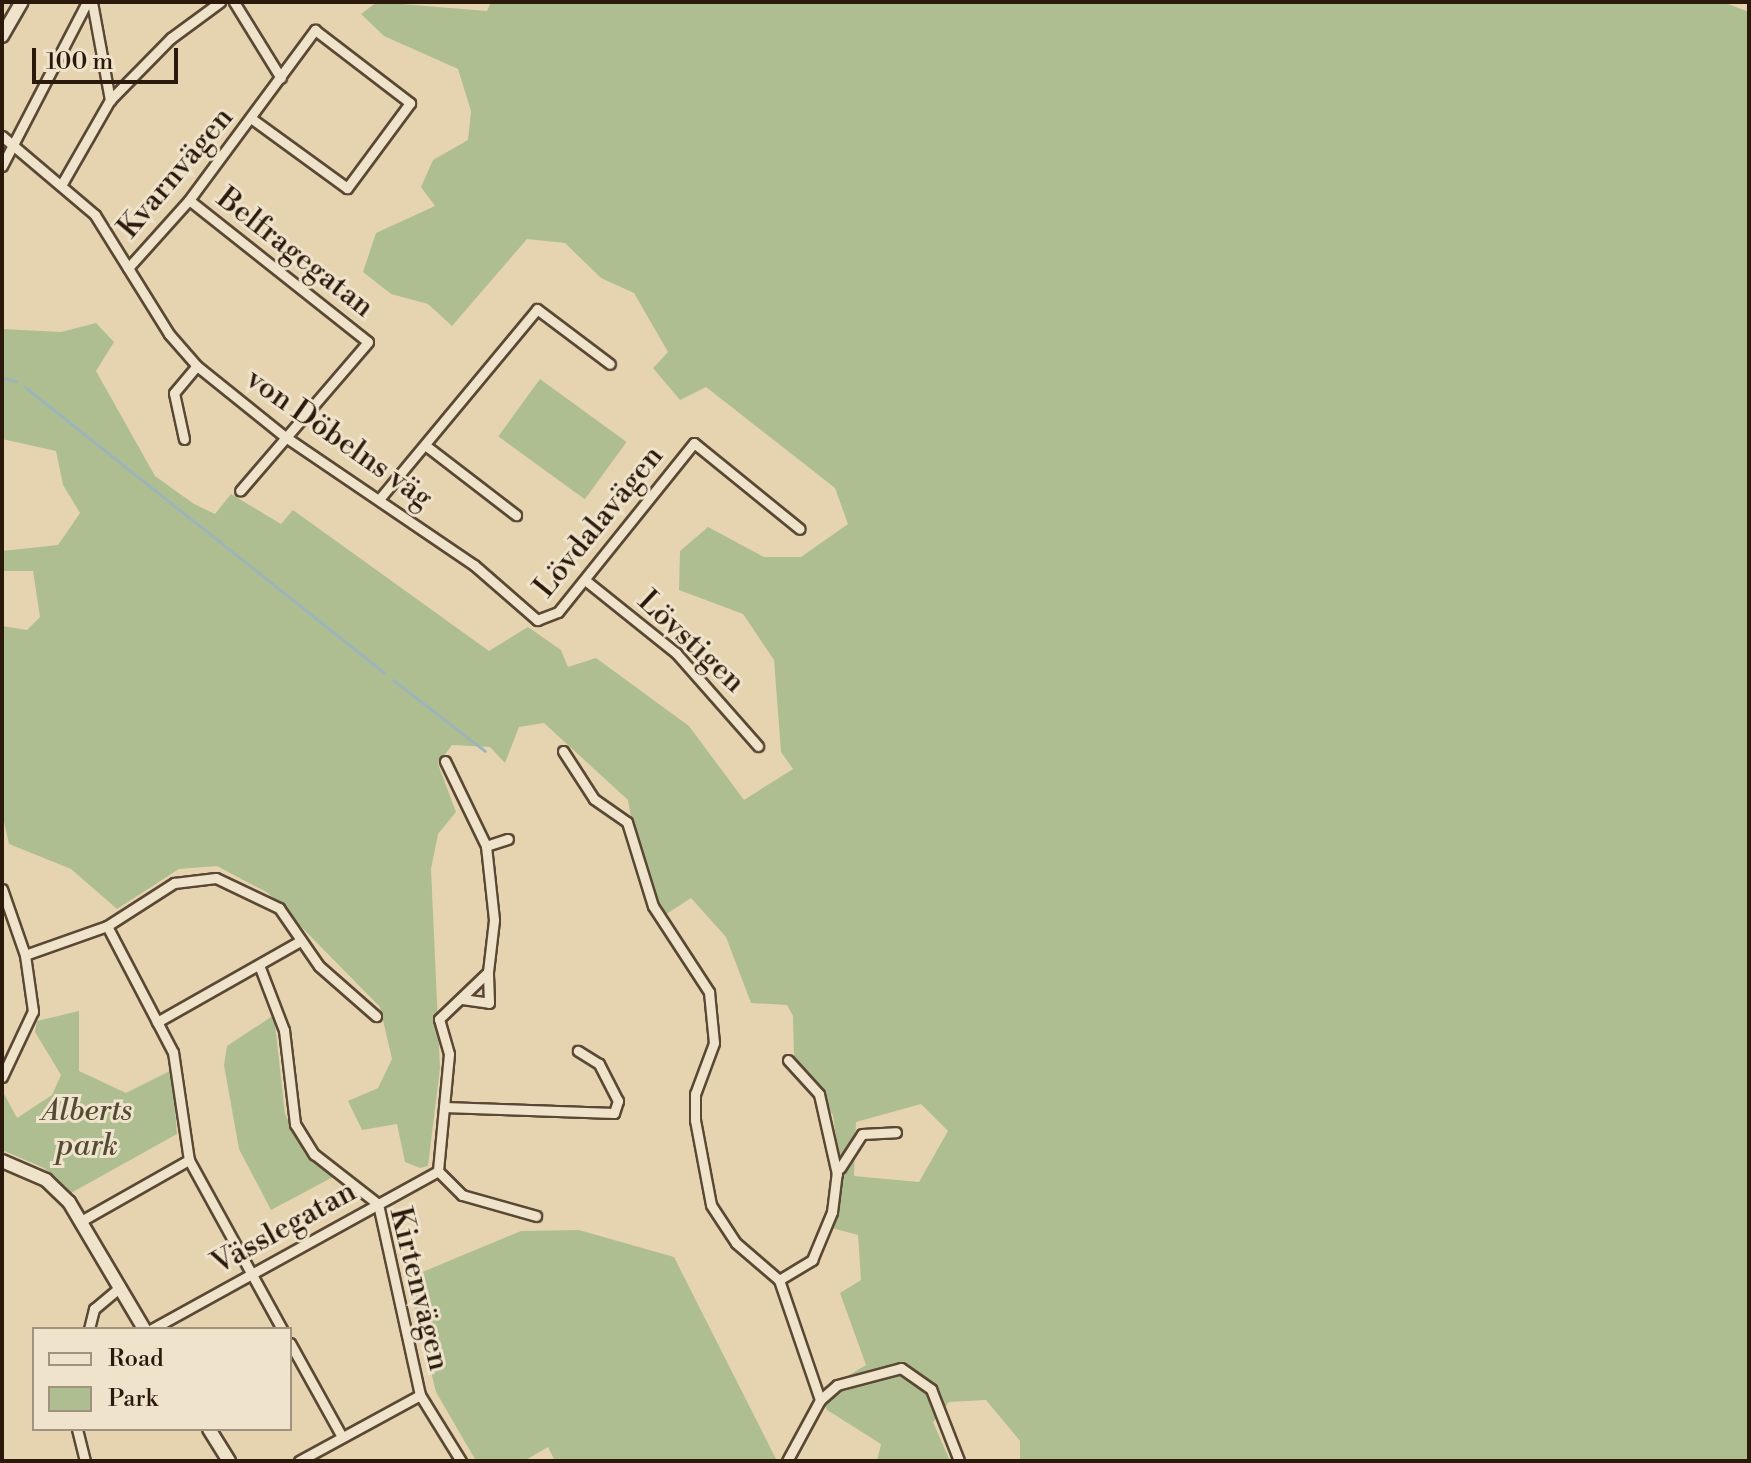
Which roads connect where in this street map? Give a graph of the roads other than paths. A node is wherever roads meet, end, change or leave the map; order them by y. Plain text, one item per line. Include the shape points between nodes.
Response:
1 (22, 2) edge
2 (89, 2) edge
3 (220, 2) edge
4 (234, 2) edge
5 (4, 30) edge
6 (281, 78) junction
7 (110, 100) junction
8 (252, 119) junction
9 (2, 136) edge
10 (12, 142) junction
11 (2, 166) edge
12 (63, 182) junction
13 (189, 200) junction
14 (128, 268) junction
15 (610, 364) dead end
16 (197, 366) junction
17 (284, 436) junction
18 (184, 439) dead end
19 (425, 445) junction
20 (240, 491) dead end
21 (381, 497) junction
22 (516, 515) dead end
23 (800, 529) dead end
24 (585, 580) junction
25 (542, 622) joint
26 (758, 746) dead end
27 (563, 751) dead end
28 (445, 761) dead end
29 (508, 839) dead end
30 (486, 846) junction
31 (2, 889) edge
32 (107, 926) junction
33 (300, 941) junction
34 (25, 955) junction
35 (259, 965) junction
36 (488, 972) junction
37 (462, 999) junction
38 (376, 1016) dead end
39 (157, 1022) junction
40 (578, 1051) dead end
41 (788, 1060) dead end
42 (2, 1077) edge
43 (444, 1107) junction
44 (896, 1132) dead end
45 (189, 1160) junction
46 (2, 1161) edge
47 (438, 1171) junction
48 (837, 1174) junction
49 (378, 1204) junction
50 (536, 1216) dead end
51 (81, 1221) junction
52 (251, 1273) junction
53 (779, 1280) junction
54 (119, 1288) junction
55 (90, 1327) edge
56 (143, 1327) edge
57 (156, 1327) edge
58 (281, 1327) edge
59 (292, 1347) edge
60 (420, 1395) junction
61 (820, 1400) junction
62 (78, 1431) edge
63 (210, 1431) edge
64 (342, 1437) junction
65 (85, 1461) edge
66 (229, 1461) edge
67 (299, 1461) edge
68 (461, 1461) edge
69 (787, 1461) edge
70 (959, 1461) edge

1 - 5 street
2 - 7 street
2 - 10 street
3 - 7 street via 171,38
4 - 6 street
6 - 8 street, Kvarnvägen
6 - 8 street, Kvarnvägen via 315,30 410,103 347,188
7 - 12 street
8 - 13 street, Kvarnvägen
9 - 10 street, von Döbelns väg
10 - 11 street
10 - 12 street, von Döbelns väg
12 - 14 street, von Döbelns väg via 95,215
13 - 14 street, Kvarnvägen
13 - 17 street, Belfragegatan via 368,342
14 - 16 street, von Döbelns väg
15 - 19 street via 537,309
16 - 17 street, von Döbelns väg
16 - 18 street via 174,393
17 - 20 street, Belfragegatan
17 - 21 street, von Döbelns väg
19 - 21 street
19 - 22 street
21 - 25 street, von Döbelns väg
23 - 24 street, Lövdalavägen via 694,443
24 - 25 street, Lövdalavägen
24 - 26 street, Lövstigen via 676,653
27 - 53 street via 594,799 627,822 653,906 709,992 714,1043 695,1094 695,1120 711,1205 736,1243
28 - 30 street
29 - 30 street
30 - 36 street via 494,920
31 - 34 street
32 - 33 street via 174,883 206,877 279,908
32 - 34 street
32 - 39 street
33 - 35 street
33 - 38 street
34 - 42 street via 32,1019
35 - 39 street
35 - 49 street, Kirtenvägen via 284,1030 288,1101 299,1132
36 - 37 street
36 - 37 street via 489,1003
37 - 43 street via 446,1006 439,1019 449,1054
39 - 45 street via 176,1064
40 - 43 street via 599,1064 618,1101 614,1113
41 - 48 street via 819,1094
43 - 47 street
44 - 48 street via 862,1134
45 - 51 street
45 - 52 street
46 - 51 street via 46,1180
47 - 49 street, Vässlegatan
47 - 50 street via 462,1195
48 - 53 street via 832,1212 812,1260
49 - 52 street, Vässlegatan
49 - 60 street, Kirtenvägen
51 - 54 street
52 - 57 street, Vässlegatan
52 - 58 street
53 - 61 street
54 - 55 street via 94,1309
54 - 56 street
59 - 64 street
60 - 64 street
60 - 68 street, Kirtenvägen
61 - 69 street
61 - 70 street via 860,1374 901,1368 918,1374 931,1389
62 - 65 street
63 - 66 street
64 - 67 street

